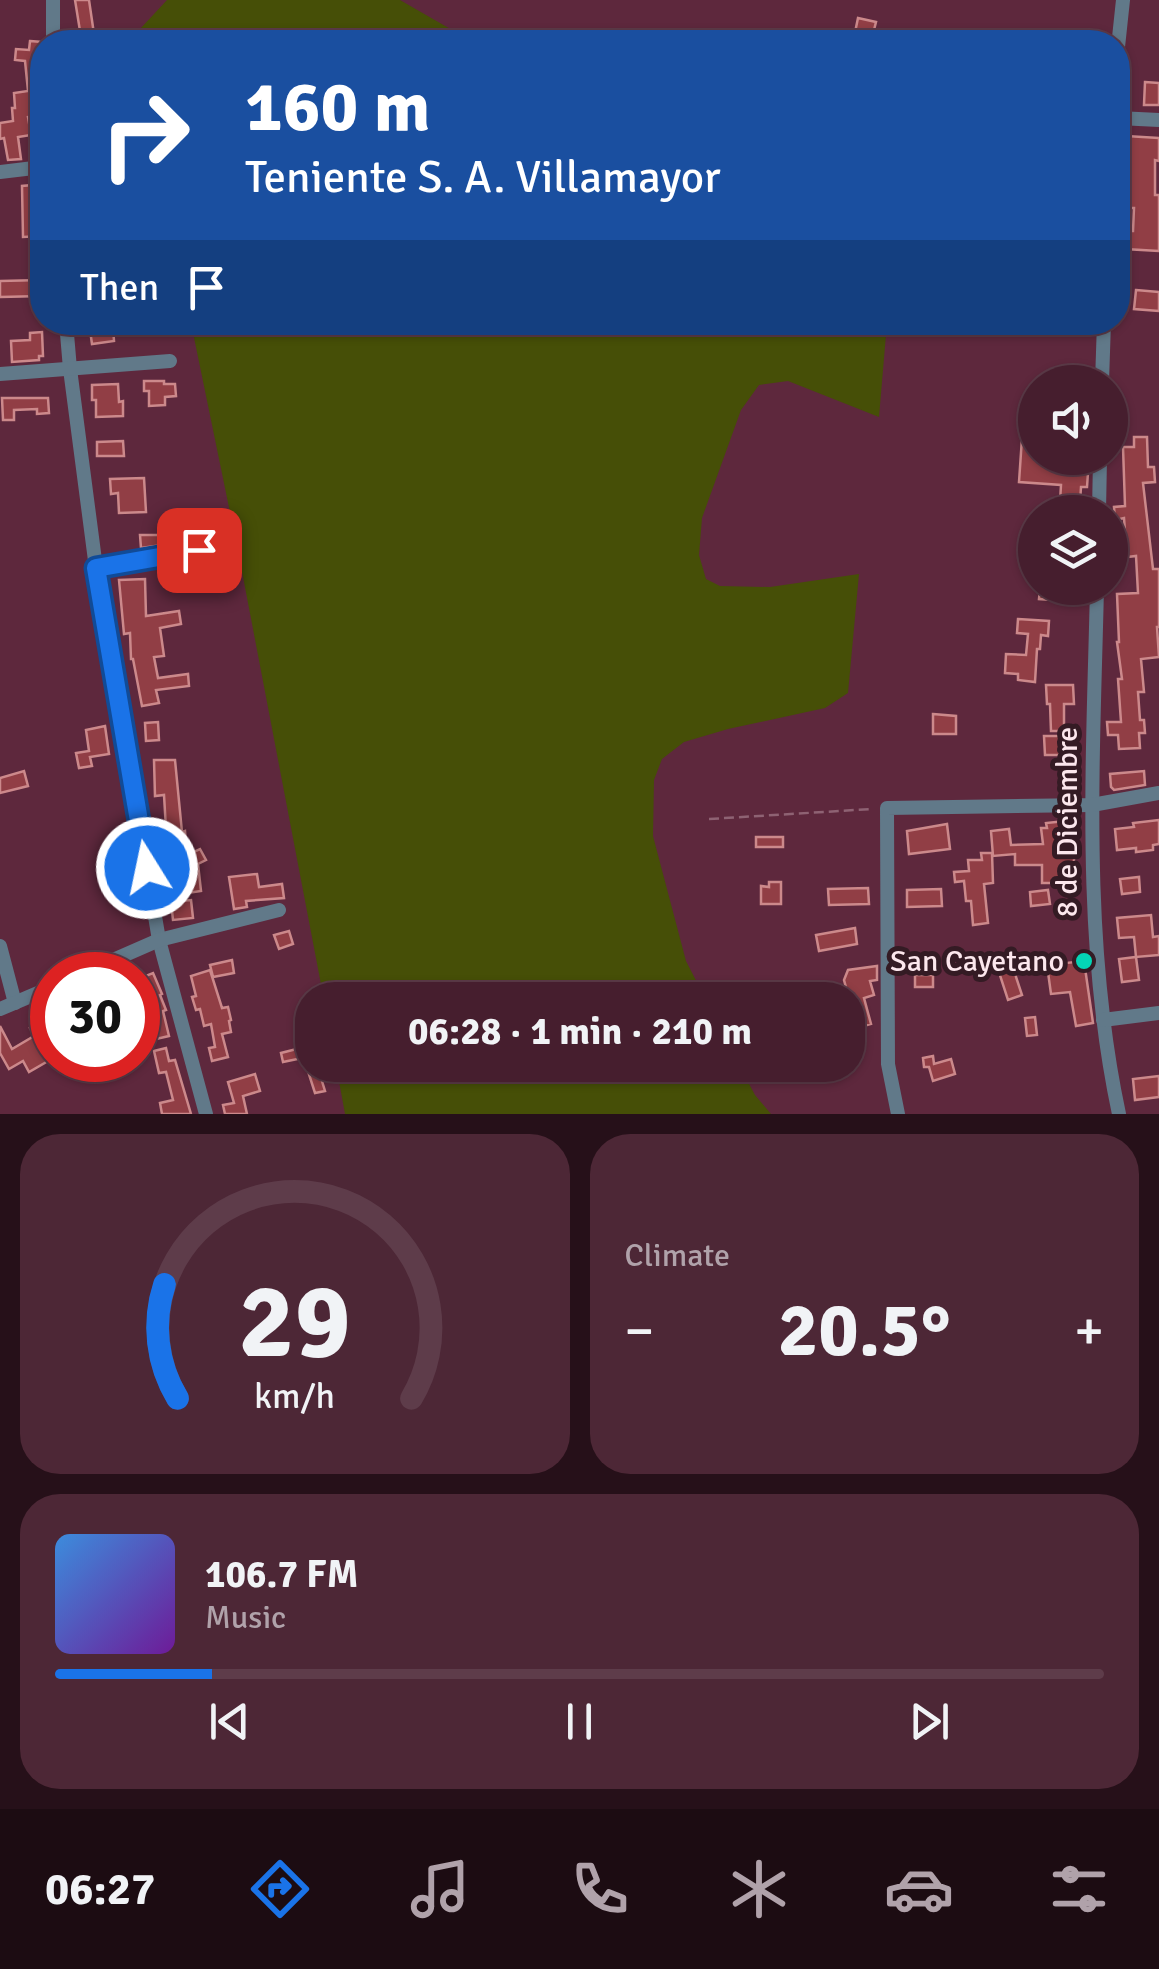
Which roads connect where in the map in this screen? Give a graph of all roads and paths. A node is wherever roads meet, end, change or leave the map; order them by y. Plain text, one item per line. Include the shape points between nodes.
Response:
1 (52, 0) edge
2 (1124, 0) edge
3 (53, 30) edge
4 (1120, 30) edge
5 (1130, 119) edge
6 (1159, 120) edge
7 (30, 168) edge
8 (0, 172) edge
9 (67, 335) edge
10 (1104, 335) edge
11 (170, 361) dead end
12 (1103, 365) edge
13 (70, 369) junction
14 (0, 374) edge
15 (199, 550) dead end
16 (96, 568) junction
17 (1097, 605) edge
18 (1159, 793) edge
19 (1092, 805) junction
20 (886, 808) junction
21 (709, 819) dead end
22 (279, 910) dead end
23 (159, 940) junction
24 (0, 946) edge
25 (132, 952) edge
26 (30, 997) edge
27 (15, 1003) junction
28 (0, 1009) edge
29 (1159, 1012) edge
30 (1103, 1020) junction
31 (206, 1114) edge
32 (898, 1114) edge
33 (1118, 1114) edge

1 - 3 street
2 - 4 street
5 - 6 street
7 - 8 street
9 - 13 street
10 - 12 street
11 - 13 street
13 - 14 street
13 - 16 street
15 - 16 street
16 - 23 street
17 - 19 street, 8 de Diciembre
18 - 19 street
19 - 20 street
19 - 30 street, 8 de Diciembre
20 - 21 path
20 - 32 street via 888,1064
22 - 23 street
23 - 25 street
23 - 31 street
24 - 27 street
26 - 27 street
27 - 28 street
29 - 30 street
30 - 33 street, 8 de Diciembre

